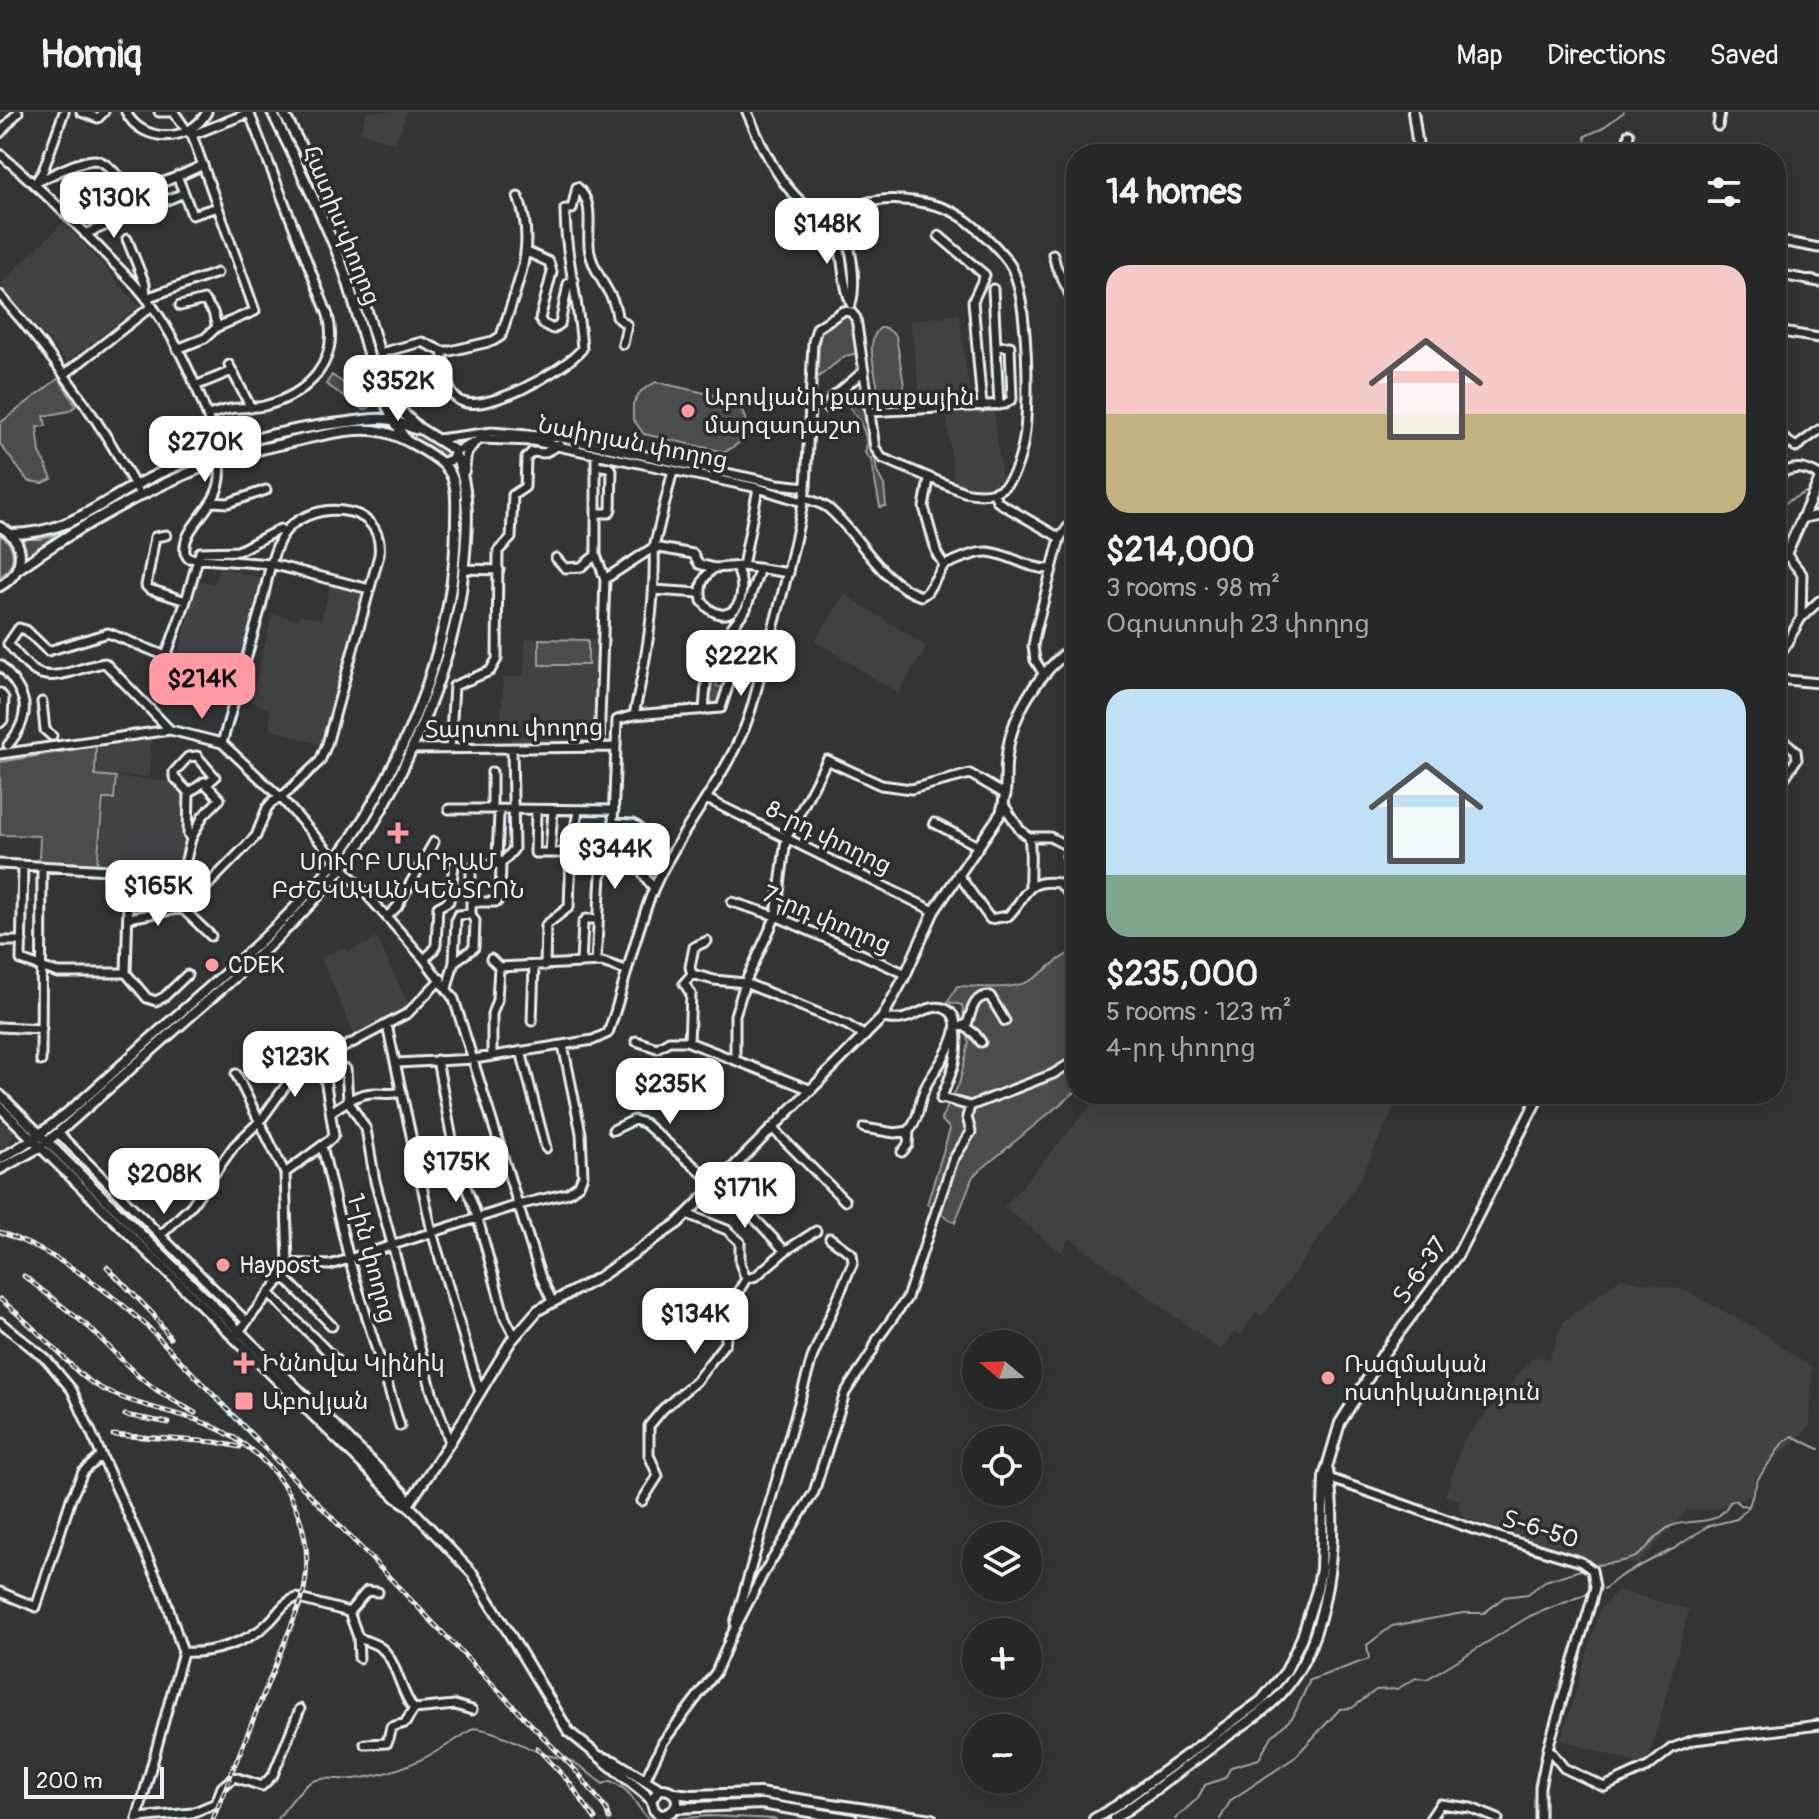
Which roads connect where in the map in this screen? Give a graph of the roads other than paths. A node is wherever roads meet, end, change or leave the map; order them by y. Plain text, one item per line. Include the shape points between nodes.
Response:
1 (18, 112) edge
2 (64, 112) edge
3 (81, 112) edge
4 (104, 112) edge
5 (126, 112) edge
6 (159, 112) edge
7 (173, 112) edge
8 (207, 112) edge
9 (250, 112) edge
10 (272, 112) edge
11 (283, 112) edge
12 (747, 112) edge
13 (1413, 112) edge
14 (1720, 112) edge
15 (0, 119) edge
16 (7, 125) junction
17 (1718, 126) dead end
18 (0, 133) edge
19 (189, 133) junction
20 (1629, 134) dead end
21 (1418, 144) edge
22 (1628, 144) edge
23 (0, 154) edge
24 (203, 165) junction
25 (177, 176) junction
26 (34, 183) junction
27 (184, 193) junction
28 (518, 197) dead end
29 (218, 207) junction
30 (841, 224) junction
31 (85, 234) junction
32 (939, 236) dead end
33 (127, 239) dead end
34 (1786, 242) edge
35 (1819, 248) edge
36 (527, 252) junction
37 (1053, 254) dead end
38 (217, 273) dead end
39 (1786, 276) edge
40 (574, 280) junction
41 (1819, 282) edge
42 (1066, 287) edge
43 (993, 289) dead end
44 (0, 295) edge
45 (146, 298) junction
46 (152, 306) junction
47 (180, 306) dead end
48 (850, 309) junction
49 (217, 327) junction
50 (1786, 333) edge
51 (1819, 338) edge
52 (623, 344) dead end
53 (996, 347) junction
54 (177, 349) junction
55 (442, 351) junction
56 (380, 353) junction
57 (864, 371) junction
58 (65, 374) junction
59 (195, 386) junction
60 (999, 405) junction
61 (982, 406) junction
62 (251, 408) junction
63 (827, 408) dead end
64 (870, 412) junction
65 (208, 415) junction
66 (392, 420) junction
67 (417, 429) junction
68 (1819, 430) edge
69 (438, 439) junction
70 (1786, 440) edge
71 (408, 442) junction
72 (474, 443) junction
73 (559, 445) junction
74 (216, 450) junction
75 (455, 453) junction
76 (596, 454) junction
77 (218, 461) junction
78 (442, 463) junction
79 (596, 465) junction
80 (673, 470) junction
81 (1786, 470) edge
82 (465, 479) junction
83 (929, 479) junction
84 (1819, 479) edge
85 (134, 485) junction
86 (806, 487) junction
87 (758, 488) junction
88 (266, 490) dead end
89 (994, 494) junction
90 (140, 495) junction
91 (804, 500) junction
92 (213, 502) junction
93 (596, 513) junction
94 (1819, 515) edge
95 (1804, 518) junction
96 (0, 527) edge
97 (1066, 530) edge
98 (11, 534) junction
99 (283, 534) junction
100 (166, 535) dead end
101 (1060, 538) junction
102 (654, 547) junction
103 (1786, 554) joint
104 (596, 555) junction
105 (200, 558) junction
106 (556, 558) dead end
107 (271, 564) junction
108 (944, 565) junction
109 (739, 567) junction
110 (714, 568) junction
111 (760, 568) junction
112 (18, 569) junction
113 (464, 569) junction
114 (1050, 569) junction
115 (499, 570) junction
116 (789, 573) junction
117 (605, 579) junction
118 (0, 586) edge
119 (369, 589) junction
120 (654, 590) junction
121 (700, 593) junction
122 (186, 601) junction
123 (1819, 601) edge
124 (1801, 618) junction
125 (1786, 644) edge
126 (1066, 653) edge
127 (166, 656) junction
128 (725, 657) junction
129 (0, 665) edge
130 (1043, 673) junction
131 (240, 680) junction
132 (1786, 680) edge
133 (1819, 683) edge
134 (0, 693) edge
135 (42, 702) dead end
136 (704, 710) junction
137 (634, 715) junction
138 (42, 718) junction
139 (23, 722) junction
140 (0, 723) edge
141 (170, 730) junction
142 (52, 736) dead end
143 (1786, 742) edge
144 (222, 743) junction
145 (8, 745) dead end
146 (599, 747) junction
147 (615, 747) junction
148 (512, 748) junction
149 (412, 749) junction
150 (450, 749) junction
151 (0, 754) edge
152 (492, 772) dead end
153 (1786, 775) edge
154 (207, 784) junction
155 (189, 793) junction
156 (281, 798) junction
157 (707, 799) junction
158 (1005, 800) junction
159 (449, 809) dead end
160 (513, 810) junction
161 (536, 810) junction
162 (553, 810) junction
163 (614, 810) junction
164 (578, 811) junction
165 (496, 812) junction
166 (613, 823) junction
167 (934, 823) dead end
168 (1029, 837) junction
169 (191, 839) junction
170 (786, 839) junction
171 (434, 842) dead end
172 (1066, 845) edge
173 (978, 846) junction
174 (550, 852) junction
175 (571, 853) junction
176 (336, 859) junction
177 (0, 864) edge
178 (501, 864) junction
179 (23, 865) junction
180 (42, 866) junction
181 (454, 866) dead end
182 (343, 867) junction
183 (958, 874) junction
184 (1030, 887) junction
185 (654, 888) junction
186 (1066, 891) edge
187 (472, 902) junction
188 (732, 902) dead end
189 (184, 905) junction
190 (934, 911) junction
191 (471, 914) junction
192 (776, 916) junction
193 (387, 917) junction
194 (129, 918) junction
195 (598, 919) junction
196 (211, 936) dead end
197 (0, 941) edge
198 (22, 941) junction
199 (707, 941) dead end
200 (424, 959) junction
201 (491, 959) dead end
202 (454, 962) junction
203 (596, 962) junction
204 (581, 963) junction
205 (534, 966) junction
206 (545, 966) junction
207 (43, 967) junction
208 (499, 967) junction
209 (626, 970) junction
210 (126, 973) junction
211 (692, 974) junction
212 (906, 974) junction
213 (187, 975) dead end
214 (441, 979) junction
215 (745, 983) junction
216 (447, 988) junction
217 (882, 1018) junction
218 (532, 1021) dead end
219 (1005, 1021) dead end
220 (387, 1025) junction
221 (0, 1027) edge
222 (960, 1027) junction
223 (42, 1029) junction
224 (865, 1036) junction
225 (636, 1041) dead end
226 (689, 1042) junction
227 (981, 1042) dead end
228 (563, 1045) junction
229 (521, 1051) junction
230 (492, 1056) junction
231 (735, 1058) junction
232 (474, 1059) junction
233 (437, 1060) junction
234 (41, 1061) dead end
235 (318, 1061) junction
236 (397, 1063) junction
237 (1066, 1066) edge
238 (346, 1069) dead end
239 (302, 1070) junction
240 (236, 1074) dead end
241 (325, 1077) junction
242 (809, 1089) junction
243 (402, 1092) junction
244 (0, 1095) edge
245 (348, 1101) junction
246 (1535, 1104) edge
247 (970, 1106) junction
248 (0, 1107) edge
249 (331, 1112) junction
250 (261, 1120) junction
251 (772, 1128) junction
252 (864, 1128) dead end
253 (613, 1130) dead end
254 (909, 1131) junction
255 (58, 1133) junction
256 (40, 1141) junction
257 (322, 1146) junction
258 (546, 1148) dead end
259 (902, 1152) dead end
260 (0, 1159) edge
261 (0, 1169) edge
262 (285, 1173) junction
263 (718, 1183) junction
264 (845, 1201) dead end
265 (518, 1205) junction
266 (687, 1214) junction
267 (478, 1219) junction
268 (816, 1231) dead end
269 (432, 1232) junction
270 (161, 1235) junction
271 (830, 1238) dead end
272 (392, 1244) junction
273 (785, 1251) junction
274 (349, 1259) junction
275 (288, 1263) junction
276 (283, 1276) junction
277 (746, 1279) junction
278 (269, 1293) junction
279 (552, 1301) junction
280 (0, 1322) edge
281 (247, 1322) junction
282 (332, 1326) dead end
283 (237, 1334) junction
284 (515, 1337) junction
285 (336, 1360) dead end
286 (480, 1392) junction
287 (400, 1426) dead end
288 (450, 1442) junction
289 (100, 1457) junction
290 (1327, 1477) junction
291 (642, 1501) dead end
292 (408, 1505) junction
293 (0, 1592) edge
294 (378, 1592) dead end
295 (349, 1612) junction
296 (358, 1637) junction
297 (729, 1640) junction
298 (183, 1652) junction
299 (359, 1658) dead end
300 (300, 1709) dead end
301 (414, 1709) junction
302 (472, 1710) dead end
303 (1819, 1725) edge
304 (1218, 1738) junction
305 (365, 1744) dead end
306 (1548, 1748) junction
307 (597, 1755) junction
308 (645, 1780) junction
309 (660, 1789) junction
310 (674, 1793) junction
311 (651, 1800) junction
312 (677, 1812) edge
313 (664, 1817) edge
314 (138, 1818) edge
315 (852, 1819) edge
316 (932, 1819) edge
317 (1094, 1819) edge
318 (1114, 1819) edge
319 (1430, 1819) edge
320 (1498, 1819) edge
321 (1540, 1819) edge

1 - 16 street
2 - 26 street
3 - 4 street via 98,118
5 - 19 street via 137,127 154,134
6 - 7 street
7 - 19 street
8 - 19 street
9 - 19 street
9 - 62 street via 331,324 326,363 314,379 274,403
10 - 66 main road, Հատիս փողոց via 341,264
11 - 56 main road, Հատիս փողոց via 347,248
12 - 30 street via 787,186 822,218
13 - 21 main road
14 - 17 street
15 - 16 street
16 - 18 street
19 - 24 street
20 - 22 street
23 - 26 street
24 - 25 street
24 - 29 street
25 - 26 street via 134,185 93,160
25 - 27 street
26 - 31 street
27 - 29 street via 192,215
27 - 31 street
28 - 36 street via 527,219
29 - 49 street via 255,311
30 - 48 street
30 - 89 street via 850,211 870,202 936,206 962,217 1012,269 1026,359 1026,431 1018,462
31 - 45 street
32 - 61 street via 985,275 973,301
33 - 45 street
34 - 35 street
36 - 40 street via 549,262 552,272 543,324 553,329 560,324 568,284
36 - 55 street via 501,336
37 - 42 street
38 - 45 street
39 - 41 street
40 - 52 street via 565,244 565,209 572,209 577,187 590,205 592,263 616,301 617,317 627,325
40 - 55 street via 582,349 535,383 491,401 466,404 449,385
43 - 53 street
44 - 58 street
45 - 46 street
46 - 54 street
46 - 58 street
47 - 49 street via 204,300
48 - 57 street via 857,321
48 - 86 street via 825,322 814,336
49 - 54 street
50 - 51 street
53 - 60 street
53 - 60 street via 1010,346 1012,399
54 - 59 street
55 - 56 street via 422,342
56 - 67 main road, Հատիս փողոց via 392,394
57 - 63 street
57 - 64 street
58 - 85 street
59 - 62 street via 230,368
59 - 65 street
60 - 61 street
61 - 64 street
62 - 65 street
64 - 83 street via 878,455
65 - 74 street
66 - 67 main road
66 - 71 main road, Հատիս փողոց
66 - 74 main road via 317,426
67 - 69 main road
67 - 71 main road
68 - 70 street via 1796,447
69 - 75 main road
69 - 86 street, Նաիրյան փողոց via 500,432 562,438
71 - 77 main road via 387,432 339,433
71 - 78 main road
72 - 73 street, Նաիրյան փողոց via 492,438
72 - 75 street, Նաիրյան փողոց
72 - 82 main road via 464,464
73 - 76 street, Նաիրյան փողոց
73 - 115 street via 528,454 525,487 513,495 511,538 498,551
74 - 77 street
74 - 85 main road
75 - 78 main road
75 - 82 main road
76 - 79 street
76 - 80 street, Նաիրյան փողոց
77 - 90 main road
77 - 92 street
78 - 176 main road via 456,488 456,543 441,641 400,748
79 - 93 street
79 - 93 street via 612,470 611,509
80 - 87 street, Նաիրյան փողոց
80 - 102 street
81 - 84 street via 1807,468
82 - 113 main road
83 - 89 street via 964,492
83 - 108 street via 924,507
84 - 95 main road
85 - 90 street
85 - 98 main road via 66,524
86 - 91 street
87 - 91 street, Նաիրյան փողոց
87 - 109 street
88 - 92 street via 228,503
89 - 101 street via 998,502
90 - 112 main road
91 - 108 street, Նաիրյան փողոց via 828,508 884,570 915,594 925,594
91 - 116 street
92 - 105 street via 184,546 188,558
93 - 104 street
94 - 95 street
95 - 103 main road
96 - 98 main road
97 - 101 street
98 - 112 main road via 20,549
99 - 105 street via 280,529 238,551 200,552
99 - 107 street
99 - 119 street via 307,516 335,509 361,516 381,540
100 - 122 street via 155,537 146,586
101 - 114 street
102 - 110 street via 693,554 699,564
102 - 117 street
102 - 120 street
103 - 124 street via 1802,574
104 - 106 street via 581,567 565,568
104 - 117 street
105 - 107 street
105 - 122 street
107 - 119 street
107 - 131 street
108 - 114 street via 989,552 1030,568
109 - 110 street
109 - 111 street
109 - 121 street via 743,588 736,609 714,612
110 - 121 street
111 - 116 street
111 - 128 street via 746,609 732,627
112 - 118 main road
113 - 115 street
113 - 149 main road via 451,643
114 - 130 street via 1033,646
115 - 150 street via 497,659 490,671 454,686
116 - 157 street via 747,722
117 - 146 street
119 - 156 street via 320,761
120 - 121 street
120 - 137 street
122 - 127 street
123 - 124 street
124 - 125 street
126 - 130 main road
127 - 131 street
127 - 141 street via 108,633 48,651 19,628 8,644 41,674 105,663
128 - 136 street via 707,672
128 - 136 street via 733,671 724,704 718,710
129 - 139 street via 24,694
130 - 158 main road via 1014,727
131 - 144 street
132 - 133 street
134 - 140 street
135 - 138 street
136 - 137 street
137 - 147 street via 619,717
138 - 139 street
138 - 142 street
139 - 145 street
141 - 144 street
141 - 151 street
143 - 153 street via 1797,759
144 - 156 street
146 - 147 street, Տարտու փողոց
146 - 148 street, Տարտու փողոց
147 - 163 street
148 - 150 street, Տարտու փողոց
148 - 160 street
149 - 150 street, Տարտու փողոց
149 - 182 main road
152 - 165 street
154 - 155 street
154 - 155 street via 215,777 192,755 174,775
154 - 169 street via 220,801 203,816
155 - 169 street
156 - 176 street
156 - 189 street via 267,808 256,836
157 - 170 street, 8-րդ փողոց
157 - 185 street
158 - 168 street
158 - 170 street via 970,774 911,789 881,785 827,760
158 - 173 main road
159 - 165 street
160 - 161 street
160 - 165 street
160 - 178 street via 514,849
161 - 162 street
161 - 174 street via 535,853
162 - 164 street
162 - 174 street
163 - 164 street
163 - 166 street
164 - 175 street
165 - 178 street
166 - 185 street via 638,827 638,866
166 - 195 street via 612,860 601,875
167 - 173 street
168 - 172 street via 1050,837
168 - 184 street
169 - 189 street via 178,893
170 - 190 street, 8-րդ փողոց
170 - 192 street
171 - 193 street
173 - 183 main road
174 - 175 street
175 - 206 street via 569,907 546,925
176 - 182 street
176 - 256 main road via 244,955
177 - 179 street
178 - 187 street via 497,902
178 - 187 street via 474,865
179 - 180 street
179 - 198 street
180 - 194 street via 129,871
180 - 207 street
181 - 200 street via 451,898 438,909 435,949
182 - 193 street
182 - 255 main road via 251,963
183 - 184 street via 994,920 1011,914
183 - 190 main road
184 - 186 street via 1057,882
185 - 209 street
187 - 191 street
188 - 192 street, 7-րդ փողոց
189 - 194 street
189 - 196 street
190 - 212 main road
191 - 202 street via 474,948
191 - 202 street via 456,919
192 - 212 street, 7-րդ փողոց
192 - 215 street
193 - 200 street
194 - 210 street
195 - 203 street
195 - 204 street via 583,923
197 - 198 street
198 - 207 street via 21,960
199 - 211 street via 694,947
200 - 214 street
201 - 208 street
202 - 216 street
203 - 204 street
203 - 209 street
204 - 206 street
205 - 206 street
205 - 208 street
205 - 218 street
207 - 210 street via 58,973
207 - 223 street
208 - 230 street
209 - 228 street via 608,1033
210 - 213 street via 156,1001
211 - 215 street
211 - 226 street via 684,983 691,994
212 - 217 main road
214 - 216 street
214 - 220 street via 408,1013
215 - 224 street
215 - 231 street via 735,1015
216 - 232 street
217 - 222 street via 904,1019 935,1007 951,1013
217 - 224 main road
219 - 222 street via 992,997 984,996
220 - 235 street
220 - 236 street
221 - 223 street
222 - 227 street
222 - 247 street via 952,1078 941,1100
222 - 254 street via 927,1084
223 - 234 street
224 - 242 main road
225 - 226 street via 657,1048 669,1041
226 - 231 street
228 - 229 street
228 - 265 street via 581,1133 583,1175 568,1193
229 - 230 street
229 - 258 street
230 - 232 street
231 - 242 street
232 - 233 street
232 - 265 street
233 - 236 street
233 - 267 street via 456,1160
235 - 239 street
235 - 241 street
236 - 243 street
237 - 247 street
238 - 245 street
239 - 241 street
239 - 250 street
240 - 250 street
241 - 249 street
242 - 251 main road
243 - 245 street via 364,1094
243 - 269 street
244 - 256 main road
245 - 249 street
245 - 272 street via 366,1129
246 - 290 main road, Տ-6-37 / Տ-6-37 via 1458,1254 1383,1354 1340,1423
247 - 297 street via 971,1132 953,1160 907,1298 845,1393 814,1492
248 - 256 main road
249 - 257 street via 334,1135
250 - 262 street
250 - 270 street
251 - 263 main road
251 - 264 street
252 - 254 street
253 - 263 street via 634,1120 644,1123
254 - 259 street
255 - 256 main road
255 - 270 street
256 - 260 main road
256 - 261 main road
256 - 283 main road
257 - 262 street
257 - 274 street, 1-ին փողոց
262 - 275 street
263 - 266 main road
263 - 273 street
265 - 267 street
265 - 279 street
266 - 277 street via 735,1236 742,1247
266 - 279 main road via 598,1278
267 - 269 street
267 - 284 street
268 - 273 street
269 - 272 street
269 - 286 street
270 - 281 street
271 - 297 street via 852,1254 853,1262 812,1358
272 - 274 street
272 - 288 street
273 - 277 street
274 - 275 street via 330,1265
274 - 287 street, 1-ին փողոց
275 - 276 street
276 - 278 street
276 - 282 street
277 - 291 street via 735,1297 725,1343 696,1381 649,1426 649,1455 658,1476
278 - 281 street
278 - 285 street
279 - 284 main road
280 - 289 street via 47,1360 72,1390
281 - 283 street
283 - 292 main road
284 - 286 main road
286 - 288 main road
288 - 292 main road
289 - 293 street via 83,1472 71,1499 36,1607
289 - 298 street via 164,1594
290 - 304 main road, Տ-6-37 via 1320,1615 1296,1675 1266,1708
290 - 306 street, Տ-6-50 / Տ-6-50 via 1589,1565 1595,1587
292 - 307 main road via 473,1574 569,1732
294 - 295 street via 367,1591
295 - 296 street
295 - 298 street via 296,1598 266,1626 236,1642 200,1653
296 - 299 street
296 - 301 street via 386,1653
297 - 308 street via 716,1672 663,1742
298 - 314 street
300 - 314 street via 273,1775 262,1786 234,1777 222,1787 216,1803 192,1813
301 - 302 street via 455,1705
301 - 305 street via 405,1723 391,1727 387,1743
303 - 306 street via 1694,1740 1604,1787 1564,1768
304 - 317 main road, Տ-6-37
304 - 318 main road, Տ-6-37
306 - 321 street, Տ-6-50 / Տ-6-50
307 - 308 main road
307 - 311 main road
308 - 309 main road
309 - 310 main road
309 - 311 main road
310 - 312 main road
310 - 316 main road via 759,1793
311 - 313 main road
312 - 313 main road
312 - 315 main road via 761,1804
319 - 320 street via 1440,1804

